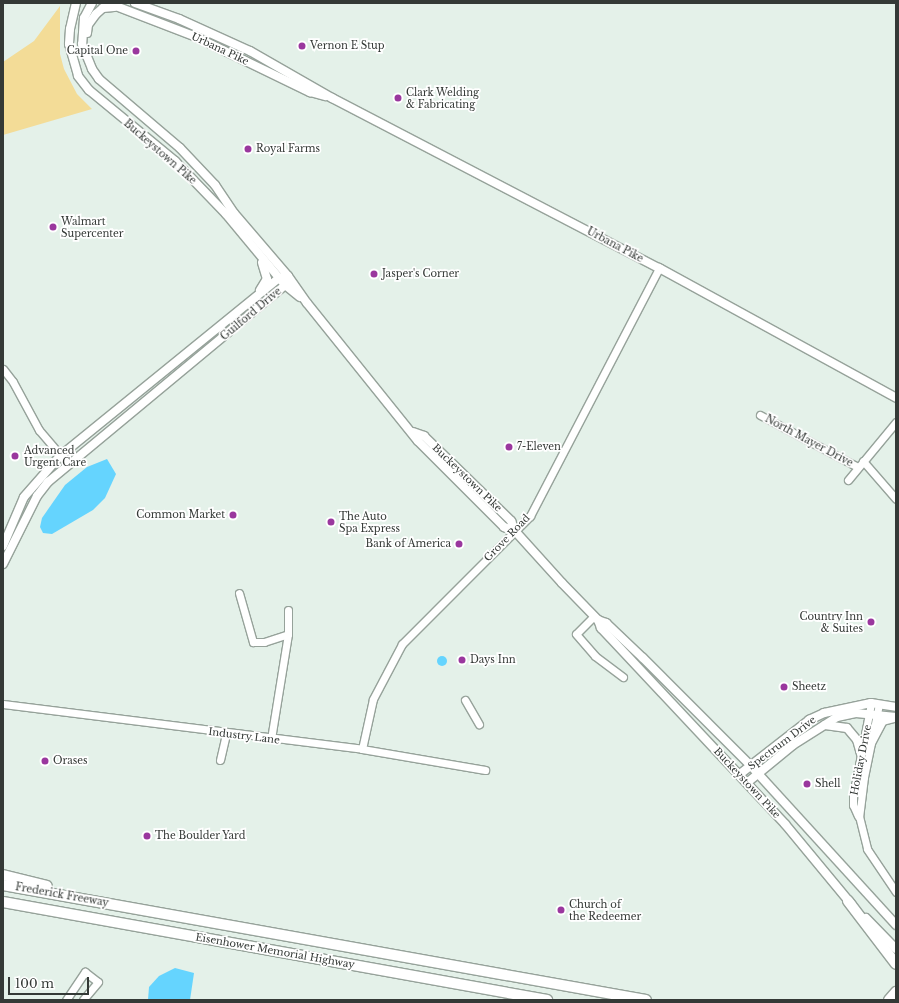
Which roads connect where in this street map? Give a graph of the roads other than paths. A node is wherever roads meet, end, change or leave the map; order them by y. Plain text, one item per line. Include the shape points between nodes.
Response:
1 (69, 3) edge
2 (76, 3) edge
3 (92, 3) edge
4 (108, 3) edge
5 (136, 3) edge
6 (120, 8) junction
7 (72, 19) junction
8 (86, 58) junction
9 (332, 98) junction
10 (251, 245) junction
11 (659, 268) junction
12 (288, 276) junction
13 (279, 278) junction
14 (285, 285) junction
15 (307, 303) junction
16 (246, 304) junction
17 (3, 369) edge
18 (896, 398) edge
19 (760, 415) dead end
20 (896, 422) edge
21 (60, 456) junction
22 (68, 464) junction
23 (861, 464) junction
24 (848, 480) dead end
25 (896, 499) edge
26 (515, 531) junction
27 (3, 546) edge
28 (3, 564) edge
29 (239, 593) dead end
30 (288, 610) dead end
31 (596, 618) junction
32 (288, 634) junction
33 (623, 677) dead end
34 (465, 700) dead end
35 (3, 704) edge
36 (875, 704) junction
37 (896, 707) edge
38 (873, 714) junction
39 (896, 717) edge
40 (479, 724) dead end
41 (820, 726) junction
42 (226, 734) junction
43 (271, 739) junction
44 (870, 745) junction
45 (362, 749) junction
46 (861, 754) junction
47 (220, 760) dead end
48 (750, 766) junction
49 (485, 770) dead end
50 (740, 774) junction
51 (758, 774) junction
52 (748, 782) junction
53 (858, 816) junction
54 (3, 875) edge
55 (3, 884) edge
56 (896, 892) edge
57 (848, 901) junction
58 (3, 902) edge
59 (121, 905) junction
60 (896, 925) edge
61 (896, 949) edge
62 (896, 964) edge
63 (896, 992) edge
64 (66, 1000) edge
65 (83, 1000) edge
66 (547, 1000) edge
67 (646, 1000) edge
68 (889, 1000) edge

1 - 7 main road
2 - 7 main road, Buckeystown Pike
3 - 8 main road, Buckeystown Pike via 84,18 82,32
4 - 6 main road, Urbana Pike
5 - 9 main road, Urbana Pike via 250,51
6 - 8 main road via 103,8 88,25
6 - 9 main road, Urbana Pike via 196,38 310,92
7 - 10 main road, Buckeystown Pike via 69,44 73,62 88,90 175,161 226,214
8 - 12 main road, Buckeystown Pike via 108,89 180,148 215,185 234,213
9 - 11 main road, Urbana Pike
10 - 13 main road, Buckeystown Pike
10 - 16 main road via 265,268 267,279
11 - 18 main road, Urbana Pike
11 - 26 street, Grove Road via 548,486 530,516
12 - 13 main road, Guilford Drive
12 - 14 main road, Guilford Drive
12 - 15 main road, Buckeystown Pike
13 - 14 main road, Buckeystown Pike
13 - 16 main road, Guilford Drive
14 - 15 main road, Buckeystown Pike
14 - 22 main road, Guilford Drive
15 - 26 main road, Buckeystown Pike via 413,432 424,436 511,521
16 - 21 main road, Guilford Drive
17 - 21 street via 13,382 39,430
19 - 23 street, North Mayer Drive
20 - 23 street
21 - 22 street
21 - 27 main road, Guilford Drive via 24,497
22 - 28 main road, Guilford Drive via 37,496
23 - 24 street
23 - 25 street
26 - 31 main road, Buckeystown Pike
26 - 45 street, Grove Road via 402,644 372,699
29 - 32 street via 253,642
30 - 32 street
31 - 33 street via 576,634 595,656
31 - 48 main road, Buckeystown Pike via 606,623 643,658
31 - 50 main road, Buckeystown Pike via 601,628 680,714
32 - 43 street
34 - 40 street
35 - 42 street, Industry Lane
36 - 37 main road, Spectrum Drive
36 - 38 street, Holiday Drive
36 - 48 main road, Spectrum Drive via 824,713 809,720
38 - 39 main road, Spectrum Drive
38 - 41 main road, Spectrum Drive via 837,717
38 - 44 street, Holiday Drive
38 - 46 street, Holiday Drive
39 - 44 main road via 884,721
41 - 46 main road via 830,724 847,728 857,740
41 - 51 main road, Spectrum Drive
42 - 43 street, Industry Lane
42 - 47 street
43 - 45 street, Industry Lane
44 - 53 street, Holiday Drive
45 - 49 street, Industry Lane
46 - 53 street, Holiday Drive via 853,796 853,805
48 - 50 main road, Spectrum Drive
48 - 51 main road, Buckeystown Pike
50 - 52 main road, Buckeystown Pike
51 - 52 main road, Spectrum Drive
51 - 60 main road, Buckeystown Pike
52 - 57 main road, Buckeystown Pike
53 - 56 street, Holiday Drive via 867,849
54 - 59 highway
55 - 59 highway, Frederick Freeway
57 - 61 main road, Buckeystown Pike
57 - 62 highway
58 - 66 highway, Eisenhower Memorial Highway
59 - 67 highway, Eisenhower Memorial Highway
63 - 68 highway
64 - 65 street via 86,972 98,982

